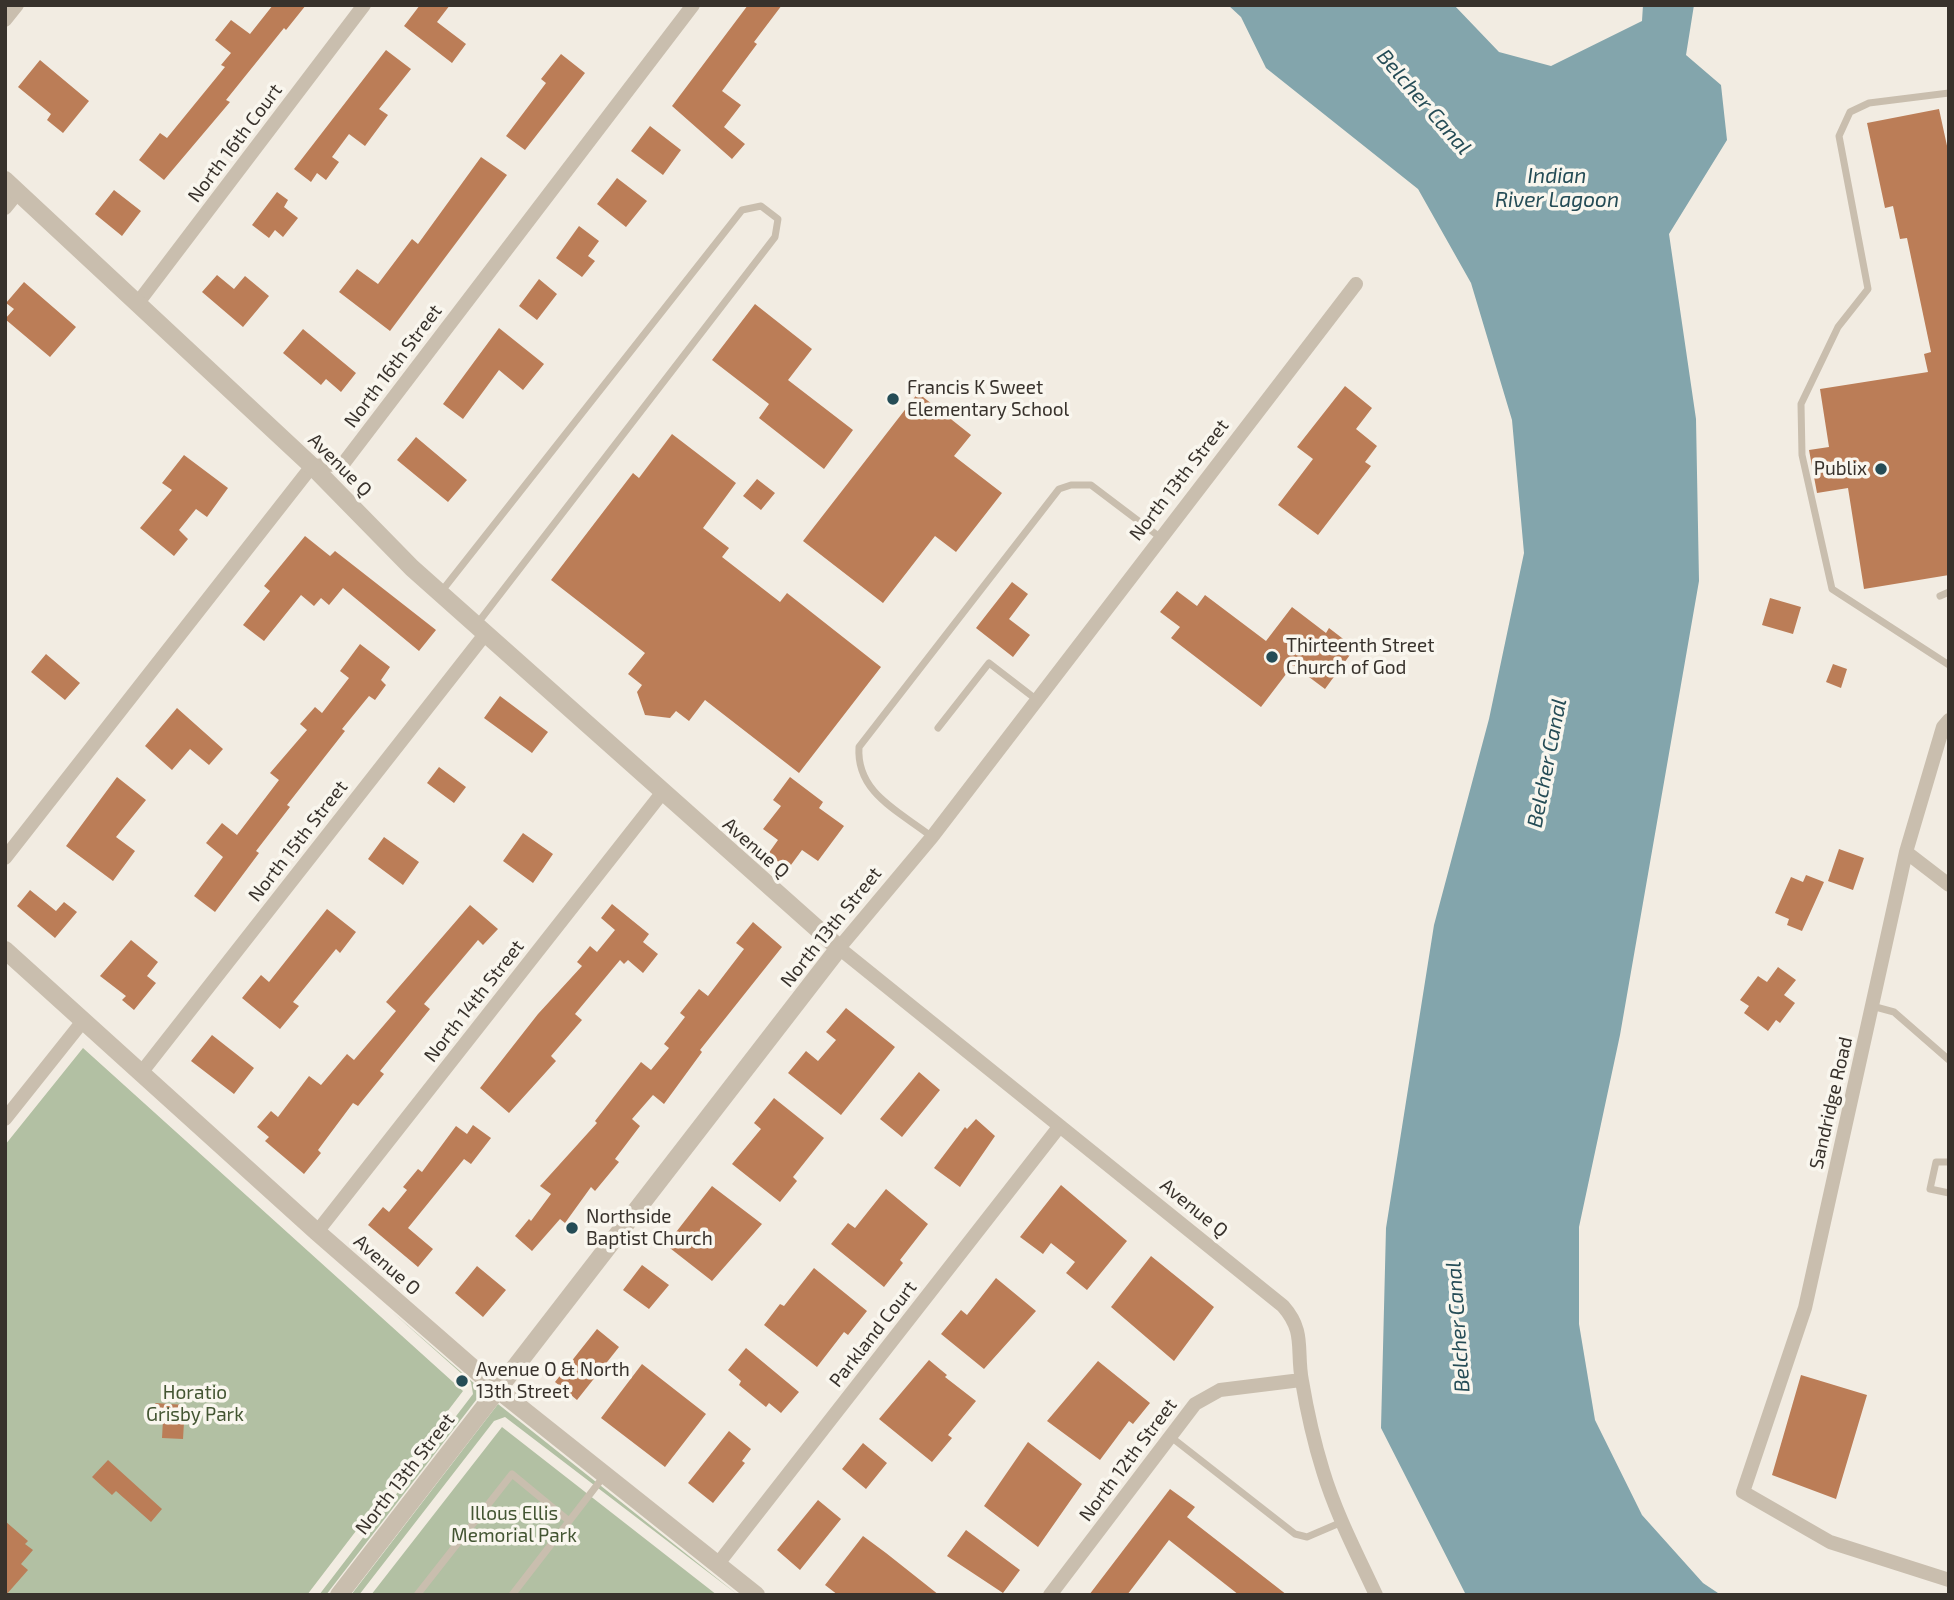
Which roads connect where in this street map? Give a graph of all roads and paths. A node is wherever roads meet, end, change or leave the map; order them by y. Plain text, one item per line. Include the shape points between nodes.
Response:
1 (17, 5) edge
2 (364, 5) edge
3 (693, 5) edge
4 (5, 20) edge
5 (1949, 93) edge
6 (12, 186) edge
7 (5, 208) edge
8 (1356, 284) dead end
9 (137, 304) junction
10 (312, 466) junction
11 (1161, 538) junction
12 (1949, 592) edge
13 (440, 593) junction
14 (1940, 596) dead end
15 (481, 629) junction
16 (1949, 665) edge
17 (1037, 700) junction
18 (1949, 720) edge
19 (939, 728) dead end
20 (662, 793) junction
21 (932, 836) junction
22 (1906, 852) junction
23 (5, 858) edge
24 (1949, 885) edge
25 (839, 948) junction
26 (5, 950) edge
27 (1872, 1006) junction
28 (83, 1021) junction
29 (1949, 1060) edge
30 (141, 1073) junction
31 (5, 1119) edge
32 (1059, 1127) junction
33 (1949, 1162) edge
34 (1949, 1194) edge
35 (317, 1232) junction
36 (1301, 1380) junction
37 (497, 1389) junction
38 (1170, 1437) junction
39 (605, 1475) junction
40 (569, 1521) junction
41 (1342, 1522) junction
42 (717, 1565) junction
43 (1949, 1580) edge
44 (339, 1595) edge
45 (417, 1595) edge
46 (512, 1595) edge
47 (756, 1595) edge
48 (1050, 1595) edge
49 (1376, 1595) edge

1 - 4 street
2 - 9 street, North 16th Court
3 - 10 street, North 16th Street via 343,464
5 - 16 lane via 1869,103 1850,112 1839,136 1868,289 1838,327 1801,404 1802,455 1832,589
6 - 7 street
6 - 9 street, Avenue Q
8 - 11 street, North 13th Street
9 - 10 street, Avenue Q
10 - 13 street, Avenue Q
10 - 23 street
11 - 17 street, North 13th Street
11 - 21 lane via 1091,485 1059,489 859,747 858,767 867,787
12 - 14 lane
13 - 15 street, Avenue Q
13 - 15 lane via 742,210 761,206 778,219 775,237
15 - 20 street, Avenue Q
15 - 30 street, North 15th Street
17 - 19 lane via 989,663
17 - 21 street, North 13th Street
18 - 22 street, Sandridge Road via 1943,727
20 - 25 street, Avenue Q
20 - 35 street, North 14th Street
21 - 25 street, North 13th Street
22 - 24 street
22 - 27 street, Sandridge Road
25 - 32 street, Avenue Q
25 - 37 street, North 13th Street
26 - 28 street, Avenue O
27 - 29 lane via 1894,1012
27 - 43 street, Sandridge Road via 1805,1308 1743,1492 1830,1542
28 - 30 street, Avenue O
28 - 31 street
30 - 35 street, Avenue O
32 - 36 street, Avenue Q via 1283,1306 1299,1335
32 - 42 street, Parkland Court
33 - 34 lane via 1936,1162 1930,1189
35 - 37 street, Avenue O
36 - 38 street, North 12th Street via 1220,1390 1195,1404
36 - 41 street, Avenue Q via 1323,1471
37 - 39 street, Avenue O
37 - 44 street, North 13th Street
38 - 41 lane via 1295,1534 1307,1537
38 - 48 street, North 12th Street
39 - 40 lane
39 - 42 street, Avenue O
40 - 45 lane via 512,1474
40 - 46 lane
41 - 49 street, Avenue Q
42 - 47 street, Avenue O

